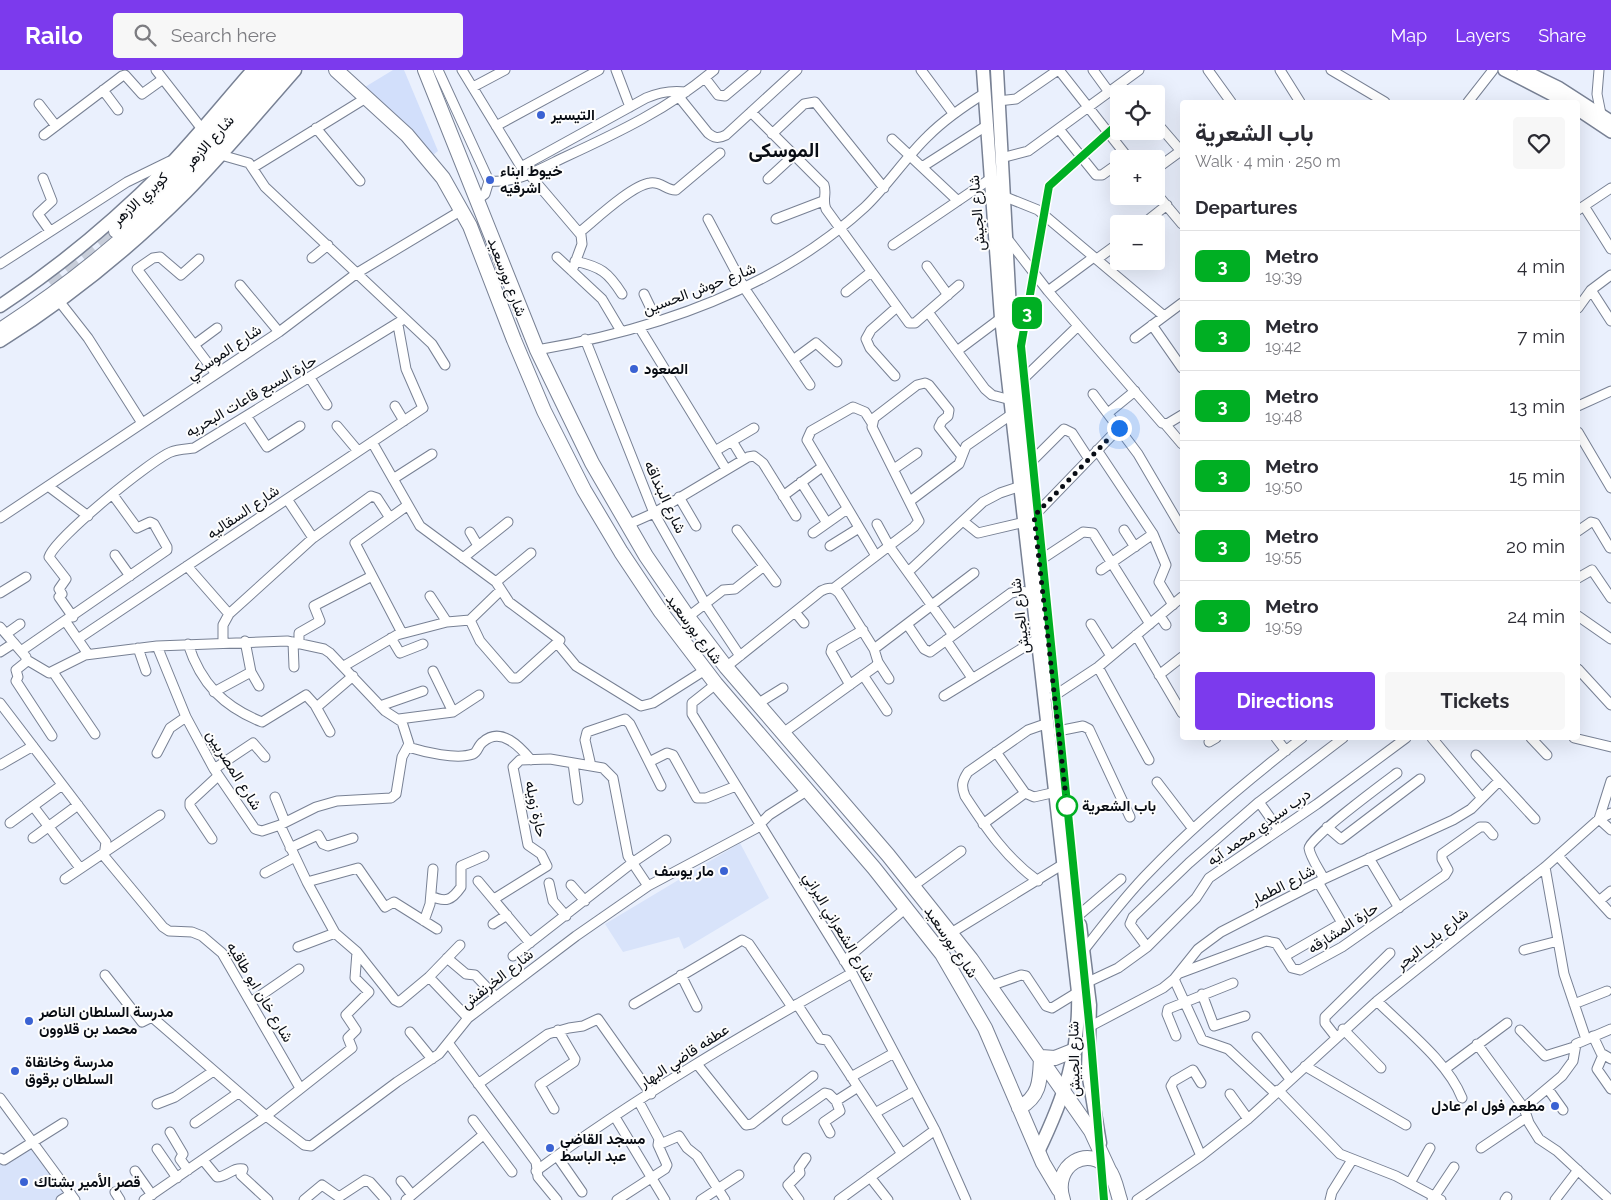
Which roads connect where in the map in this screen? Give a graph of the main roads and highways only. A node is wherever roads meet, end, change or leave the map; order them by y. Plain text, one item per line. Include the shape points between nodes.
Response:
1 (253, 70) edge
2 (268, 70) edge
3 (281, 70) edge
4 (295, 70) edge
5 (336, 70) edge
6 (425, 70) edge
7 (983, 70) edge
8 (996, 70) edge
9 (0, 306) edge
10 (0, 321) edge
11 (0, 330) edge
12 (0, 341) edge
13 (1030, 519) junction
14 (1053, 727) junction
15 (1075, 1050) junction
16 (1041, 1057) junction
17 (1065, 1093) junction
18 (1019, 1108) junction
19 (1102, 1151) junction
20 (1038, 1152) junction
21 (1109, 1170) junction
22 (1061, 1195) edge
23 (1120, 1200) edge

1 - 9 main road, شارع الازهر via 175,159 84,243
2 - 10 main road, كوبري الازهر via 196,153 122,226 60,278
3 - 11 main road, كوبري الازهر via 203,160 127,234 57,291
4 - 12 main road, شارع الازهر via 186,192 134,241 59,302
5 - 18 main road, شارع بورسعيد via 420,149 443,178 478,243 530,380 567,458 620,552 716,684 907,907 942,954 972,1002 998,1054
6 - 16 main road, شارع بورسعيد via 537,350 592,464 627,525 688,617 726,666 913,886
7 - 13 main road, شارع الجيش via 1012,414 1021,486
8 - 13 main road, شارع الجيش via 1010,310 1028,465
13 - 14 main road, شارع الجيش via 1034,594
13 - 14 main road, شارع الجيش via 1039,560 1054,696
14 - 15 main road, شارع الجيش via 1056,792 1078,992
14 - 19 main road, شارع الجيش via 1088,982 1089,1087
15 - 16 main road via 1055,1058
15 - 17 main road, شارع الجيش
16 - 17 main road, شارع بورسعيد
16 - 18 main road via 1038,1089 1031,1100
17 - 19 main road, شارع بورسعيد
17 - 20 main road, شارع الجيش
18 - 20 main road, شارع بورسعيد
19 - 21 main road, شارع بورسعيد
20 - 22 main road, شارع بورسعيد
21 - 22 main road via 1095,1160 1077,1161 1063,1172
21 - 23 main road, شارع بورسعيد

